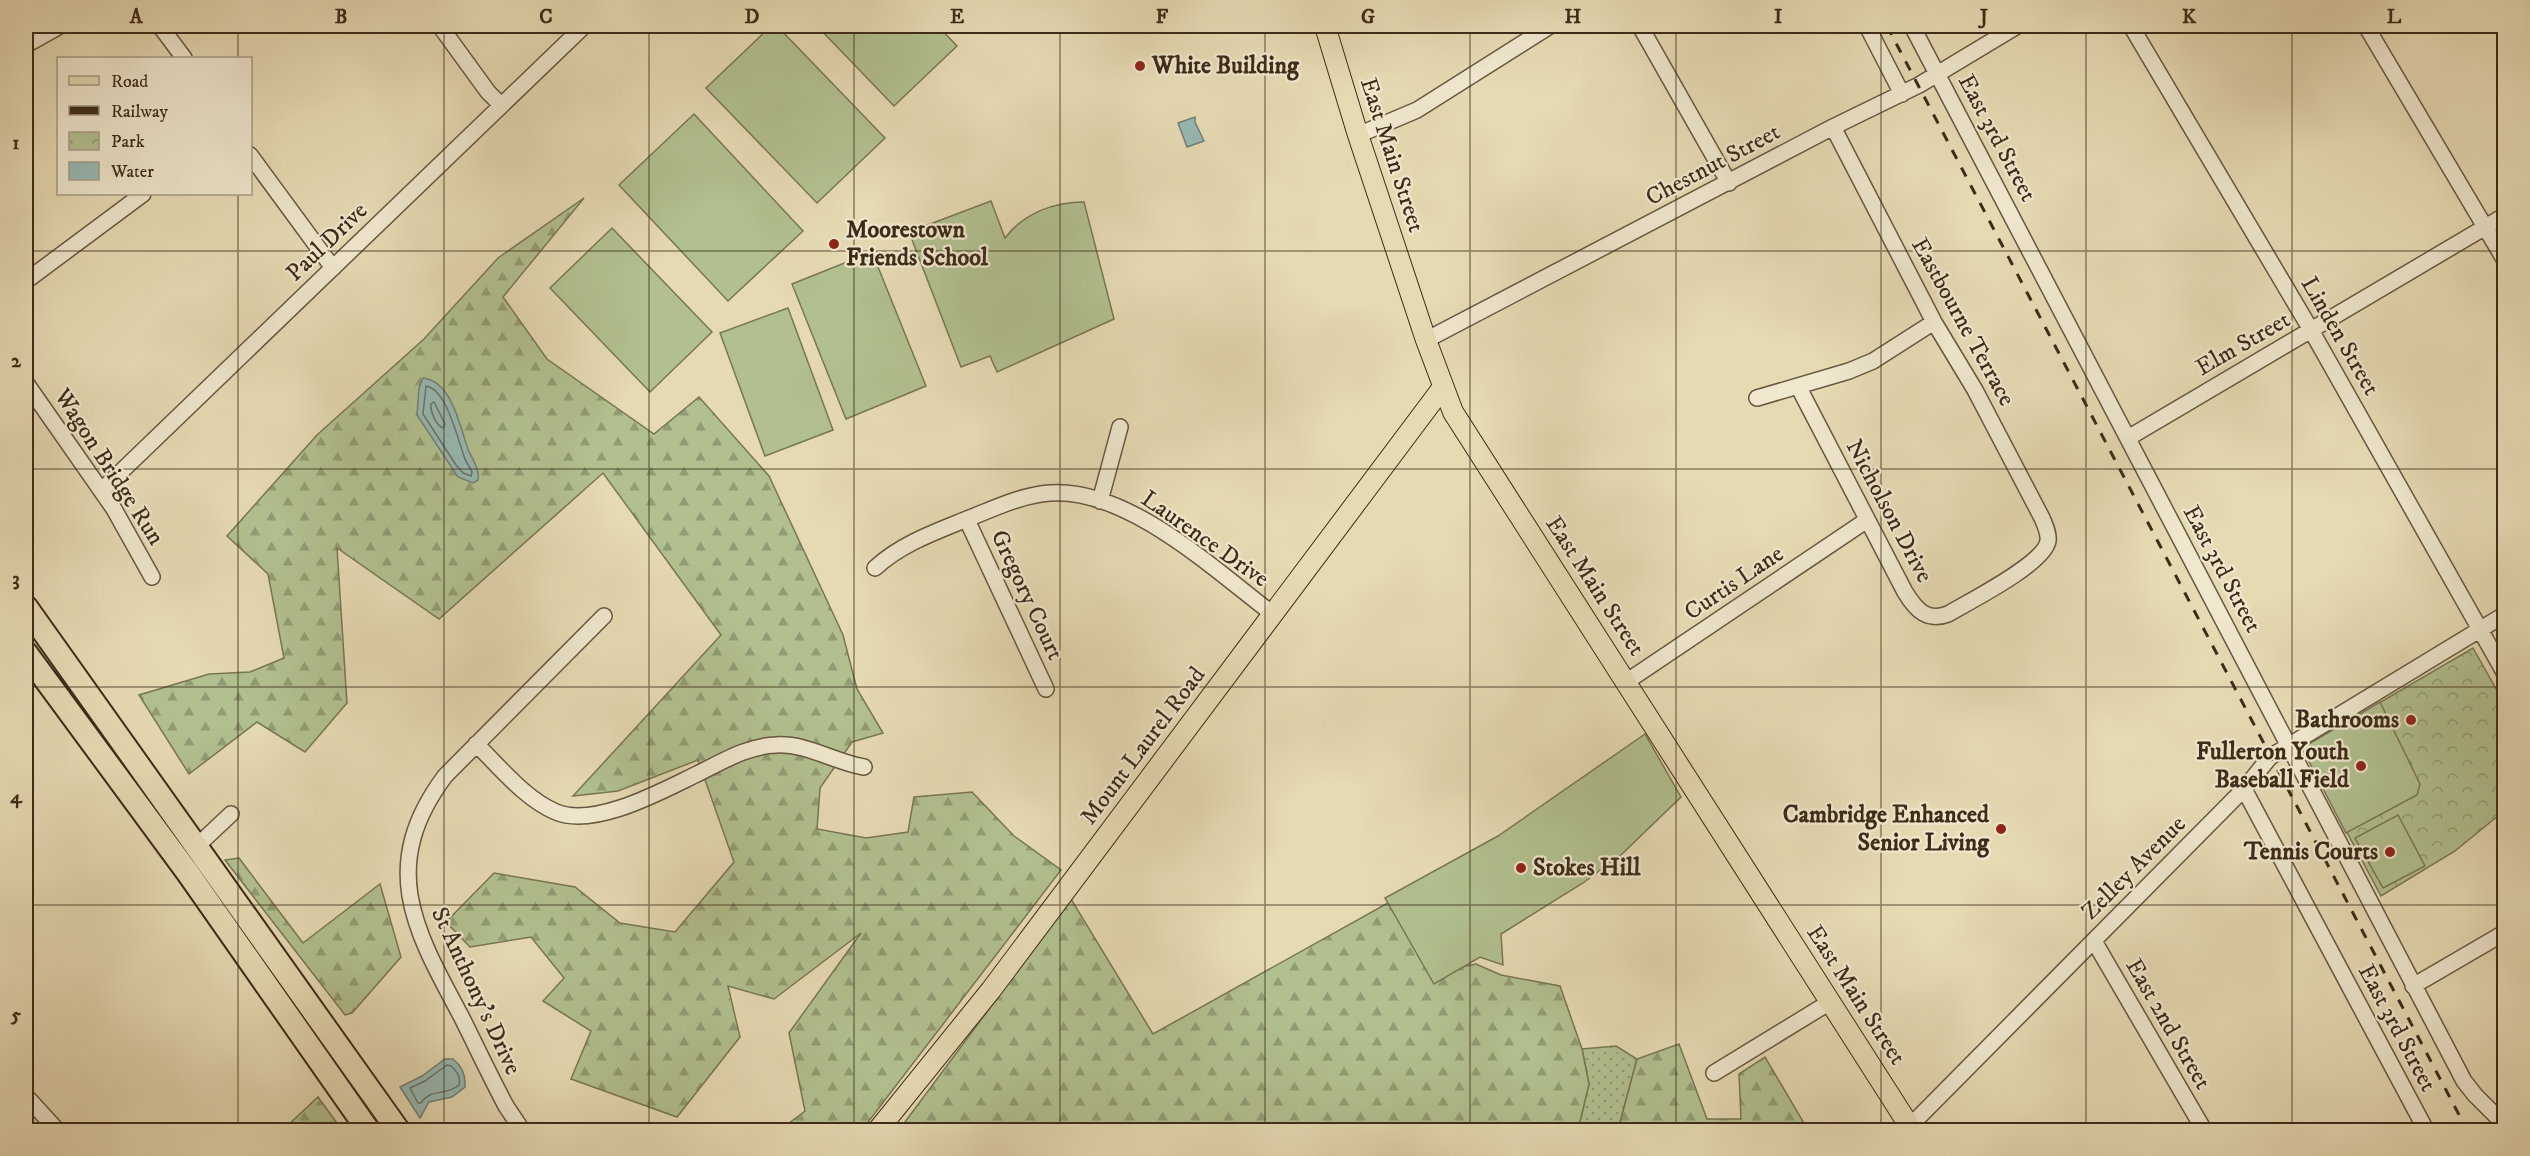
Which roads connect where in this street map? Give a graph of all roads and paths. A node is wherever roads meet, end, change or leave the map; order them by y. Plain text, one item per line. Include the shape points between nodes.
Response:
1 (60, 26) edge
2 (160, 26) edge
3 (440, 26) edge
4 (584, 26) edge
5 (1325, 26) edge
6 (1550, 26) edge
7 (1640, 26) edge
8 (1867, 26) edge
9 (1912, 26) edge
10 (2018, 26) edge
11 (2131, 26) edge
12 (2366, 26) edge
13 (26, 45) edge
14 (183, 57) edge
15 (1937, 74) junction
16 (1902, 94) junction
17 (501, 105) junction
18 (1833, 128) junction
19 (1358, 135) junction
20 (252, 158) edge
21 (1729, 183) junction
22 (142, 195) edge
23 (2505, 216) edge
24 (2486, 227) junction
25 (2505, 259) edge
26 (333, 268) junction
27 (26, 281) edge
28 (1934, 322) junction
29 (2311, 330) junction
30 (1426, 340) junction
31 (26, 383) edge
32 (1798, 386) junction
33 (1443, 387) junction
34 (1757, 398) dead end
35 (1120, 427) dead end
36 (2128, 438) junction
37 (102, 490) junction
38 (1100, 501) junction
39 (967, 520) junction
40 (1867, 520) junction
41 (2048, 540) joint
42 (875, 568) dead end
43 (152, 577) dead end
44 (26, 607) edge
45 (1274, 615) junction
46 (2505, 615) edge
47 (604, 616) dead end
48 (2481, 630) junction
49 (26, 653) edge
50 (2505, 672) edge
51 (1626, 682) junction
52 (1046, 689) dead end
53 (476, 744) junction
54 (2288, 744) junction
55 (864, 767) dead end
56 (2244, 789) junction
57 (231, 814) dead end
58 (196, 846) junction
59 (2505, 933) edge
60 (2094, 941) junction
61 (2414, 986) junction
62 (1830, 1002) junction
63 (1714, 1073) dead end
64 (26, 1096) edge
65 (2505, 1124) edge
66 (1911, 1128) edge
67 (57, 1131) edge
68 (368, 1131) edge
69 (398, 1131) edge
70 (522, 1131) edge
71 (878, 1131) edge
72 (2204, 1131) edge
73 (2426, 1131) edge

1 - 13 street
2 - 14 street
3 - 17 street
4 - 17 street, Paul Drive
5 - 19 main road, East Main Street
6 - 19 street via 1417,110
7 - 21 street
8 - 16 street
9 - 15 street, East 3rd Street
10 - 15 street, Chestnut Street
11 - 29 street, Linden Street
12 - 24 street
15 - 16 street, Chestnut Street
15 - 36 street, East 3rd Street
16 - 18 street, Chestnut Street
17 - 26 street, Paul Drive
18 - 21 street, Chestnut Street
18 - 28 street, Eastbourne Terrace
19 - 30 main road, East Main Street
20 - 26 street
21 - 30 street, Chestnut Street
22 - 27 street
23 - 24 street, Elm Street
24 - 25 street
24 - 29 street, Elm Street
26 - 37 street, Paul Drive
28 - 32 street via 1873,361
28 - 41 street, Eastbourne Terrace via 1976,390 2047,530
29 - 36 street, Elm Street
29 - 48 street, Linden Street
30 - 33 main road, East Main Street
31 - 37 street, Wagon Bridge Run
32 - 34 street
32 - 40 street, Nicholson Drive
33 - 45 main road, Mount Laurel Road
33 - 51 main road, East Main Street via 1469,438
35 - 38 street
36 - 54 street, East 3rd Street
37 - 43 street, Wagon Bridge Run
38 - 39 street, Laurence Drive via 1049,493
38 - 45 street, Laurence Drive via 1149,523
39 - 42 street, Laurence Drive via 898,549
39 - 52 street, Gregory Court
40 - 41 street, Nicholson Drive via 1910,601 1921,613 1934,617 1948,614 2029,565 2042,554
40 - 51 street, Curtis Lane
44 - 58 highway
45 - 71 main road, Mount Laurel Road via 991,990
46 - 48 street, Zelley Avenue
47 - 53 street, St Anthony's Drive
48 - 50 street, Linden Street
48 - 54 street, Zelley Avenue
49 - 68 highway via 188,873
51 - 62 main road, East Main Street
53 - 55 street via 545,806 578,817 636,801 723,759 774,745 802,747
53 - 70 street, St Anthony's Drive via 445,776 417,823 408,858 408,892 417,926 441,980
54 - 56 street, Zelley Avenue via 2270,757
54 - 61 street, East 3rd Street
56 - 60 street, Zelley Avenue
56 - 73 street, East 3rd Street
57 - 58 street
58 - 69 highway
59 - 61 street
60 - 66 street, Zelley Avenue
60 - 72 street, East 2nd Street
61 - 65 street, East 3rd Street via 2464,1081
62 - 63 street
62 - 66 main road, East Main Street
64 - 67 street

